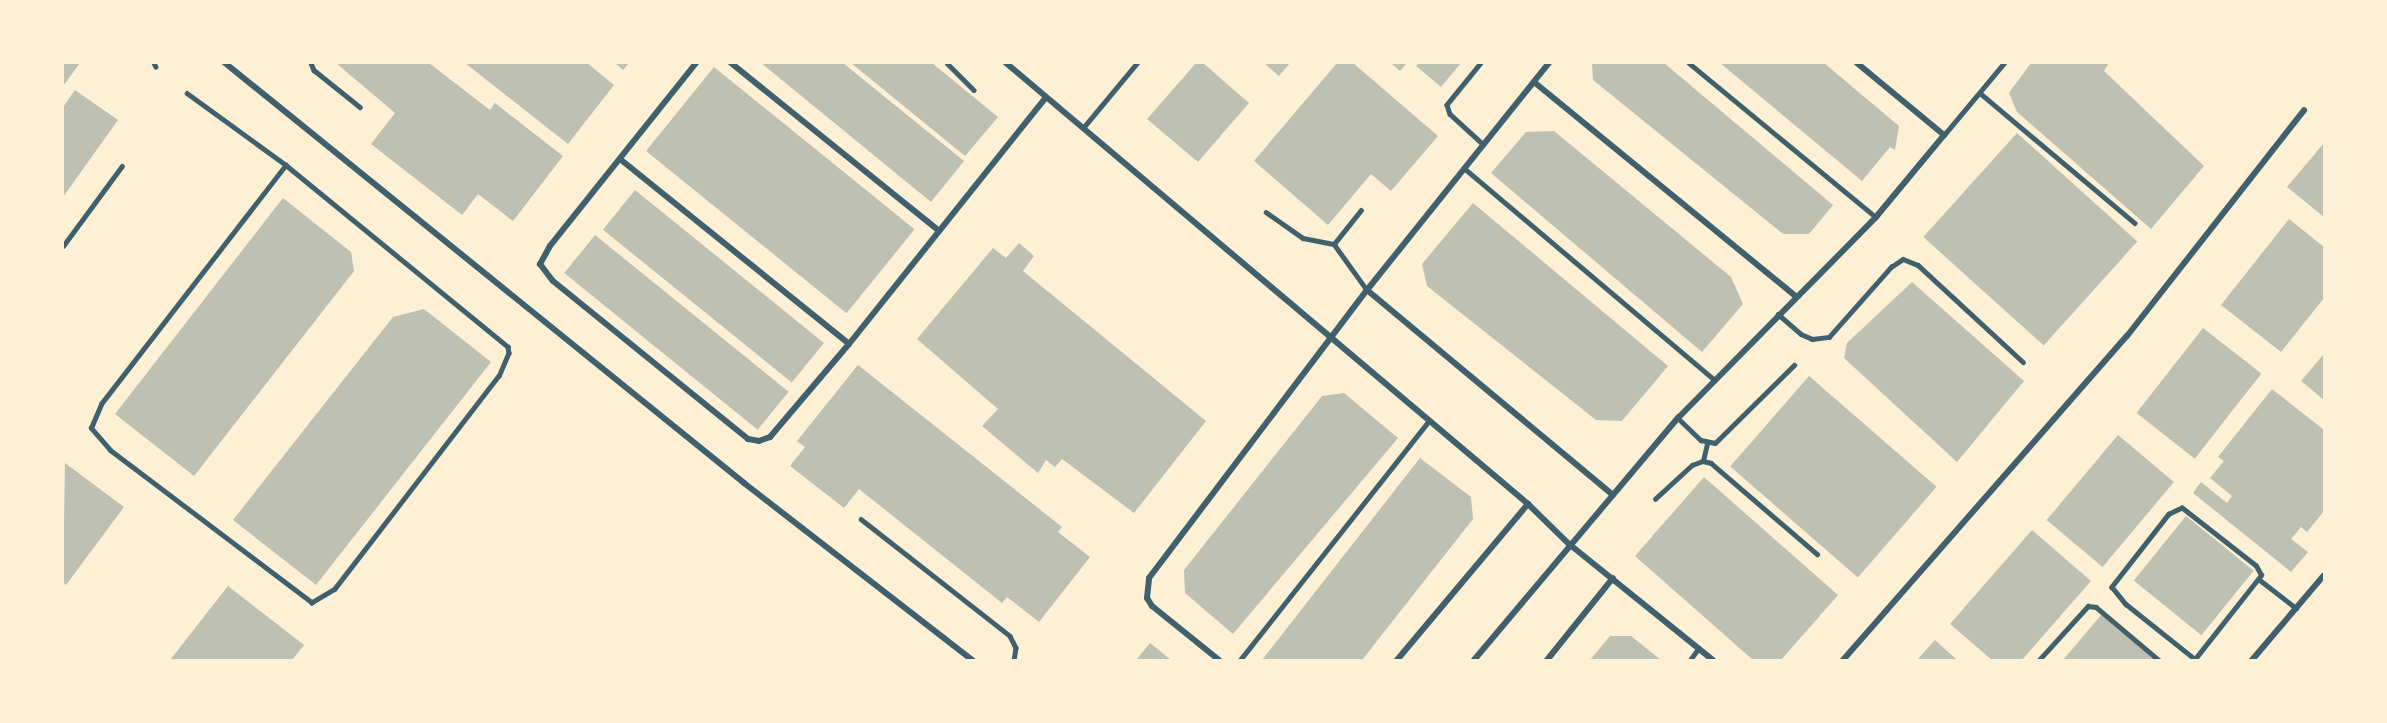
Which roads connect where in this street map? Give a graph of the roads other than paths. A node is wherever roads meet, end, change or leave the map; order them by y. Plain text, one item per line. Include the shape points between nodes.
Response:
1 (311, 63) edge
2 (696, 63) edge
3 (731, 63) edge
4 (947, 63) edge
5 (1006, 63) edge
6 (1137, 63) edge
7 (1481, 63) edge
8 (1549, 63) edge
9 (1689, 63) edge
10 (1857, 63) edge
11 (2004, 63) edge
12 (229, 64) edge
13 (1534, 82) junction
14 (975, 90) dead end
15 (187, 93) dead end
16 (1980, 93) junction
17 (1046, 97) junction
18 (360, 107) dead end
19 (2304, 110) dead end
20 (1083, 128) junction
21 (1944, 135) junction
22 (1484, 144) junction
23 (620, 159) junction
24 (286, 165) junction
25 (122, 166) dead end
26 (1463, 168) junction
27 (1361, 210) dead end
28 (1266, 212) dead end
29 (1876, 217) junction
30 (2135, 223) dead end
31 (939, 231) junction
32 (1334, 244) junction
33 (63, 246) edge
34 (1367, 290) junction
35 (1795, 296) junction
36 (1778, 314) junction
37 (1333, 339) junction
38 (849, 344) junction
39 (2023, 362) dead end
40 (1794, 365) dead end
41 (1714, 379) junction
42 (1678, 418) junction
43 (1429, 421) junction
44 (1707, 443) junction
45 (1703, 461) junction
46 (1613, 495) junction
47 (1655, 499) dead end
48 (1528, 504) junction
49 (861, 519) dead end
50 (1569, 544) junction
51 (1817, 554) dead end
52 (2324, 575) edge
53 (1613, 578) junction
54 (2260, 580) junction
55 (2296, 608) junction
56 (1698, 649) junction
57 (972, 660) edge
58 (1014, 660) edge
59 (1219, 660) edge
60 (1240, 660) edge
61 (1397, 660) edge
62 (1474, 660) edge
63 (1547, 660) edge
64 (1690, 660) edge
65 (1713, 660) edge
66 (1843, 660) edge
67 (2038, 660) edge
68 (2159, 660) edge
69 (2195, 660) edge
70 (2252, 660) edge

1 - 18 lane via 314,70
2 - 23 street
3 - 31 street
4 - 14 lane
5 - 17 street
6 - 20 lane
7 - 22 lane via 1447,105 1450,114
8 - 13 street
9 - 29 lane
10 - 21 street
11 - 16 lane
12 - 57 street via 744,483
13 - 22 street
13 - 35 street
15 - 24 lane
16 - 21 lane
16 - 30 lane
17 - 20 street
17 - 31 street
19 - 66 street via 2127,336
20 - 37 street
21 - 29 street
22 - 26 street
23 - 38 street
23 - 38 street via 540,264 553,281 748,439 759,441 770,436
24 - 24 lane via 508,347 509,353 499,376 335,589 312,603 110,450 91,428 101,404
25 - 33 lane
26 - 34 street
26 - 41 lane
27 - 32 lane
28 - 32 lane via 1303,238
29 - 35 street
31 - 38 street
32 - 34 lane
34 - 37 street
34 - 46 street
35 - 36 street
36 - 39 lane via 1812,339 1829,337 1891,267 1903,259 1918,265
36 - 41 street
37 - 43 street
37 - 59 street via 1155,569 1146,588 1152,606
40 - 44 lane via 1722,439
41 - 42 street
42 - 44 lane
42 - 46 street
43 - 48 street
43 - 60 lane
44 - 45 lane
45 - 47 lane via 1692,465
45 - 51 lane via 1720,469
46 - 50 street
48 - 50 street
48 - 61 street
49 - 58 lane via 1010,636 1016,648
50 - 53 street
50 - 62 street
52 - 55 street
53 - 56 street
53 - 63 street
54 - 55 lane
54 - 69 lane
54 - 69 lane via 2256,566 2186,509 2169,514 2114,583 2113,591
55 - 70 street
56 - 64 lane
56 - 65 street
67 - 68 lane via 2088,606 2096,607

